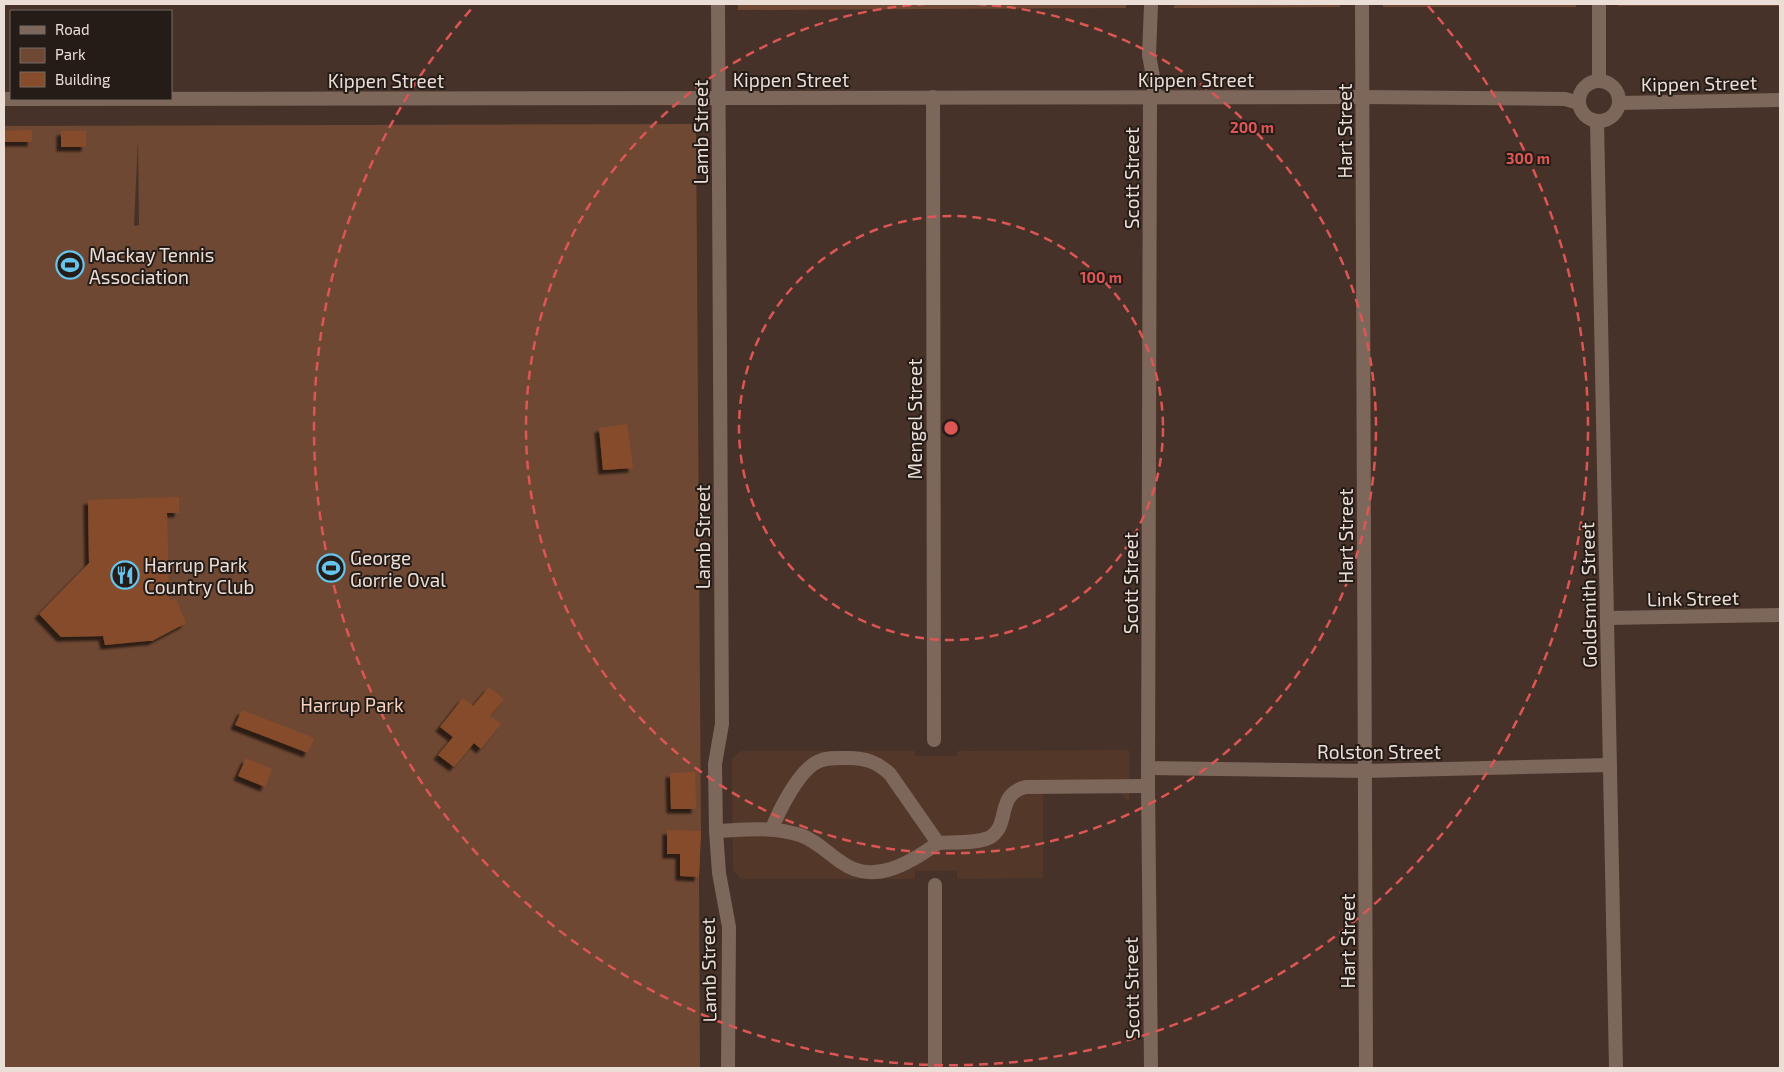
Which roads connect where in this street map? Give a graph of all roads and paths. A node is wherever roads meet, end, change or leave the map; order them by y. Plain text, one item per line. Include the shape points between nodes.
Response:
1 (718, 4) edge
2 (1362, 4) edge
3 (1599, 4) edge
4 (1151, 5) dead end
5 (1599, 81) junction
6 (933, 97) junction
7 (1363, 97) junction
8 (719, 98) junction
9 (1152, 98) junction
10 (172, 100) edge
11 (1780, 100) edge
12 (1578, 103) junction
13 (1619, 103) junction
14 (1596, 121) junction
15 (1780, 615) edge
16 (1607, 618) junction
17 (934, 740) dead end
18 (1610, 765) junction
19 (1148, 768) junction
20 (1365, 771) junction
21 (1148, 786) junction
22 (772, 829) junction
23 (716, 831) junction
24 (938, 843) junction
25 (935, 885) dead end
26 (728, 1068) edge
27 (935, 1068) edge
28 (1151, 1068) edge
29 (1366, 1068) edge
30 (1616, 1068) edge

1 - 8 street, Lamb Street
2 - 7 street, Hart Street
3 - 5 street
4 - 9 street, Scott Street via 1149,54 1154,82
5 - 12 street via 1583,88
5 - 13 street via 1614,88
6 - 8 street, Kippen Street
6 - 9 street, Kippen Street
6 - 17 street, Mengel Street
7 - 9 street, Kippen Street
7 - 12 street, Kippen Street via 1565,99
7 - 20 street, Hart Street
8 - 10 street, Kippen Street
8 - 23 street, Lamb Street via 722,724 716,764
9 - 19 street, Scott Street
11 - 13 street, Kippen Street
12 - 14 street via 1586,117
13 - 14 street via 1610,118
14 - 16 street, Goldsmith Street
15 - 16 street, Link Street
16 - 18 street, Goldsmith Street
18 - 20 street, Rolston Street
18 - 30 street, Goldsmith Street
19 - 20 street, Rolston Street
19 - 21 street, Scott Street
20 - 29 street, Hart Street
21 - 24 street via 1017,789 1009,796 993,836 986,840
21 - 28 street, Scott Street
22 - 23 street
22 - 24 street via 802,835 818,843 852,870 866,873 887,871
22 - 24 street via 786,800 809,767 827,758 863,758 890,774
23 - 26 street, Lamb Street via 718,873 729,927
25 - 27 street

